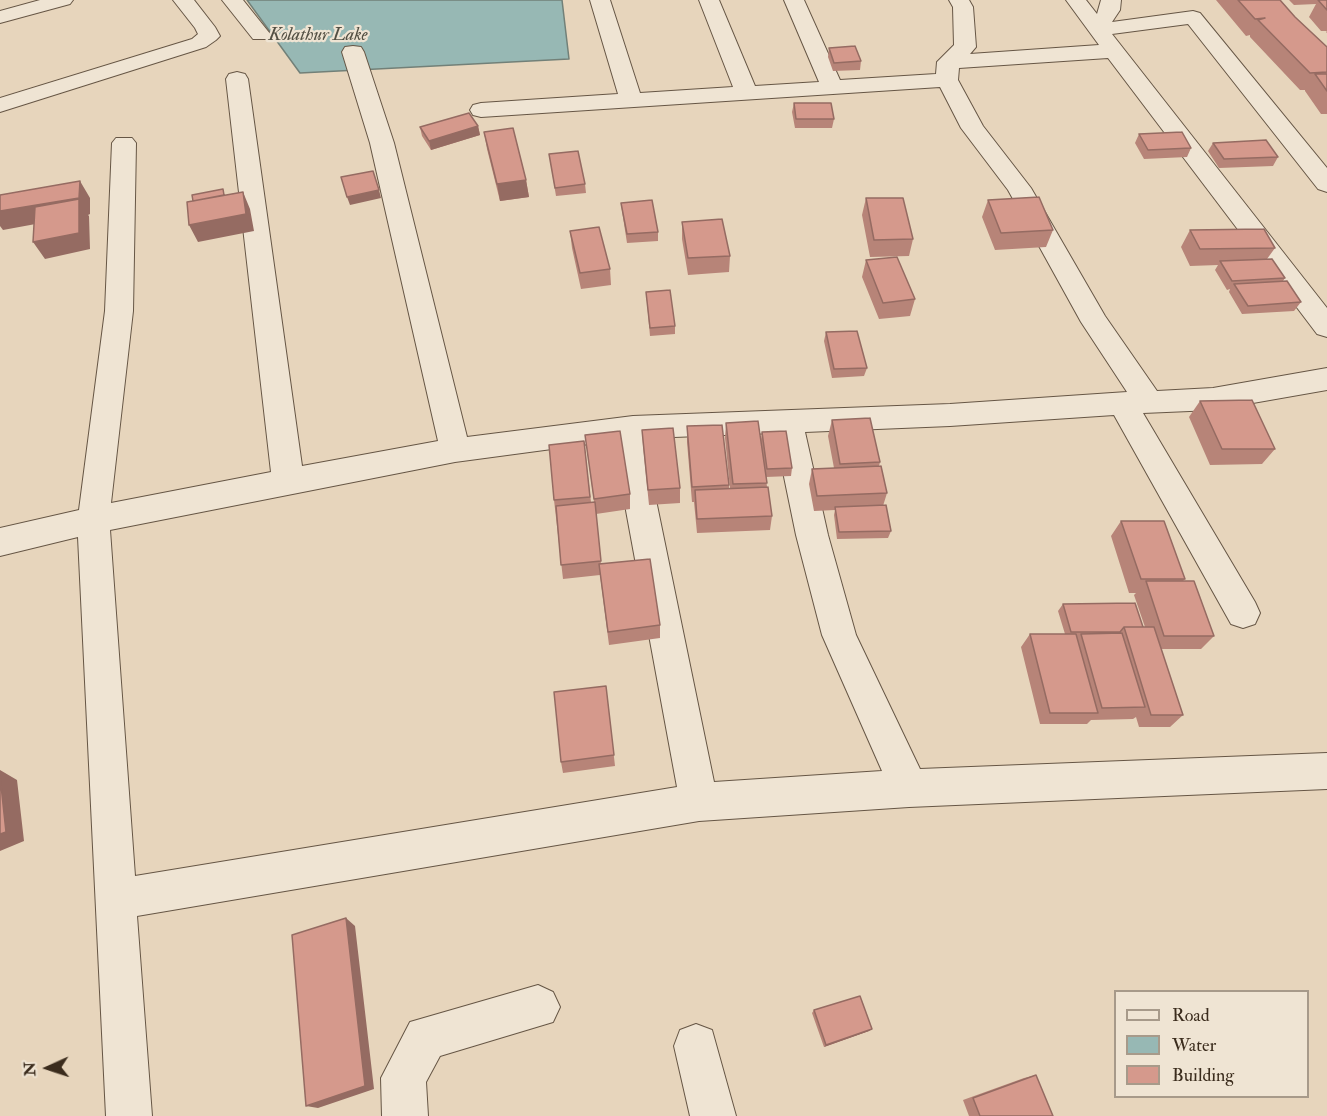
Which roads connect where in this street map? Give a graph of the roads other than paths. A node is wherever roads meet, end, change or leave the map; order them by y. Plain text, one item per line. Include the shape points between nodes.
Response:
1 (63, 0) edge
2 (183, 0) edge
3 (232, 0) edge
4 (600, 0) edge
5 (709, 0) edge
6 (794, 0) edge
7 (959, 0) edge
8 (1076, 0) edge
9 (1111, 0) edge
10 (0, 17) edge
11 (1096, 30) junction
12 (260, 36) dead end
13 (1112, 51) junction
14 (353, 52) dead end
15 (947, 71) junction
16 (237, 79) dead end
17 (832, 87) junction
18 (746, 91) junction
19 (631, 101) junction
20 (0, 105) edge
21 (481, 110) dead end
22 (124, 143) dead end
23 (1327, 184) edge
24 (1327, 327) edge
25 (1327, 379) edge
26 (1135, 402) junction
27 (787, 420) junction
28 (633, 427) junction
29 (455, 450) junction
30 (288, 482) junction
31 (93, 522) junction
32 (0, 543) edge
33 (1244, 613) dead end
34 (1327, 771) edge
35 (909, 788) junction
36 (699, 802) junction
37 (116, 899) junction
38 (538, 1007) dead end
39 (696, 1046) dead end
40 (129, 1116) edge
41 (405, 1116) edge
42 (713, 1116) edge

1 - 10 street
2 - 20 street via 209,36 200,43
3 - 12 street
4 - 19 street
5 - 18 street
6 - 17 street
7 - 15 street via 963,7 965,47
8 - 11 street
9 - 11 street via 1110,10
11 - 13 street
11 - 23 street via 1193,17
13 - 15 street
13 - 24 street
14 - 29 street via 382,143
15 - 17 street
15 - 26 street via 973,128 1018,188 1095,322
16 - 30 street
17 - 18 street
18 - 19 street
19 - 21 street
22 - 31 street via 119,311
25 - 26 street via 1213,399
26 - 27 street via 950,415
26 - 33 street
27 - 28 street
27 - 35 street via 839,635
28 - 29 street
28 - 36 street via 641,505
29 - 30 street
30 - 31 street
31 - 32 street
31 - 37 street
34 - 35 street
35 - 36 street
36 - 37 street
37 - 40 street
38 - 41 street via 426,1038 403,1078
39 - 42 street

